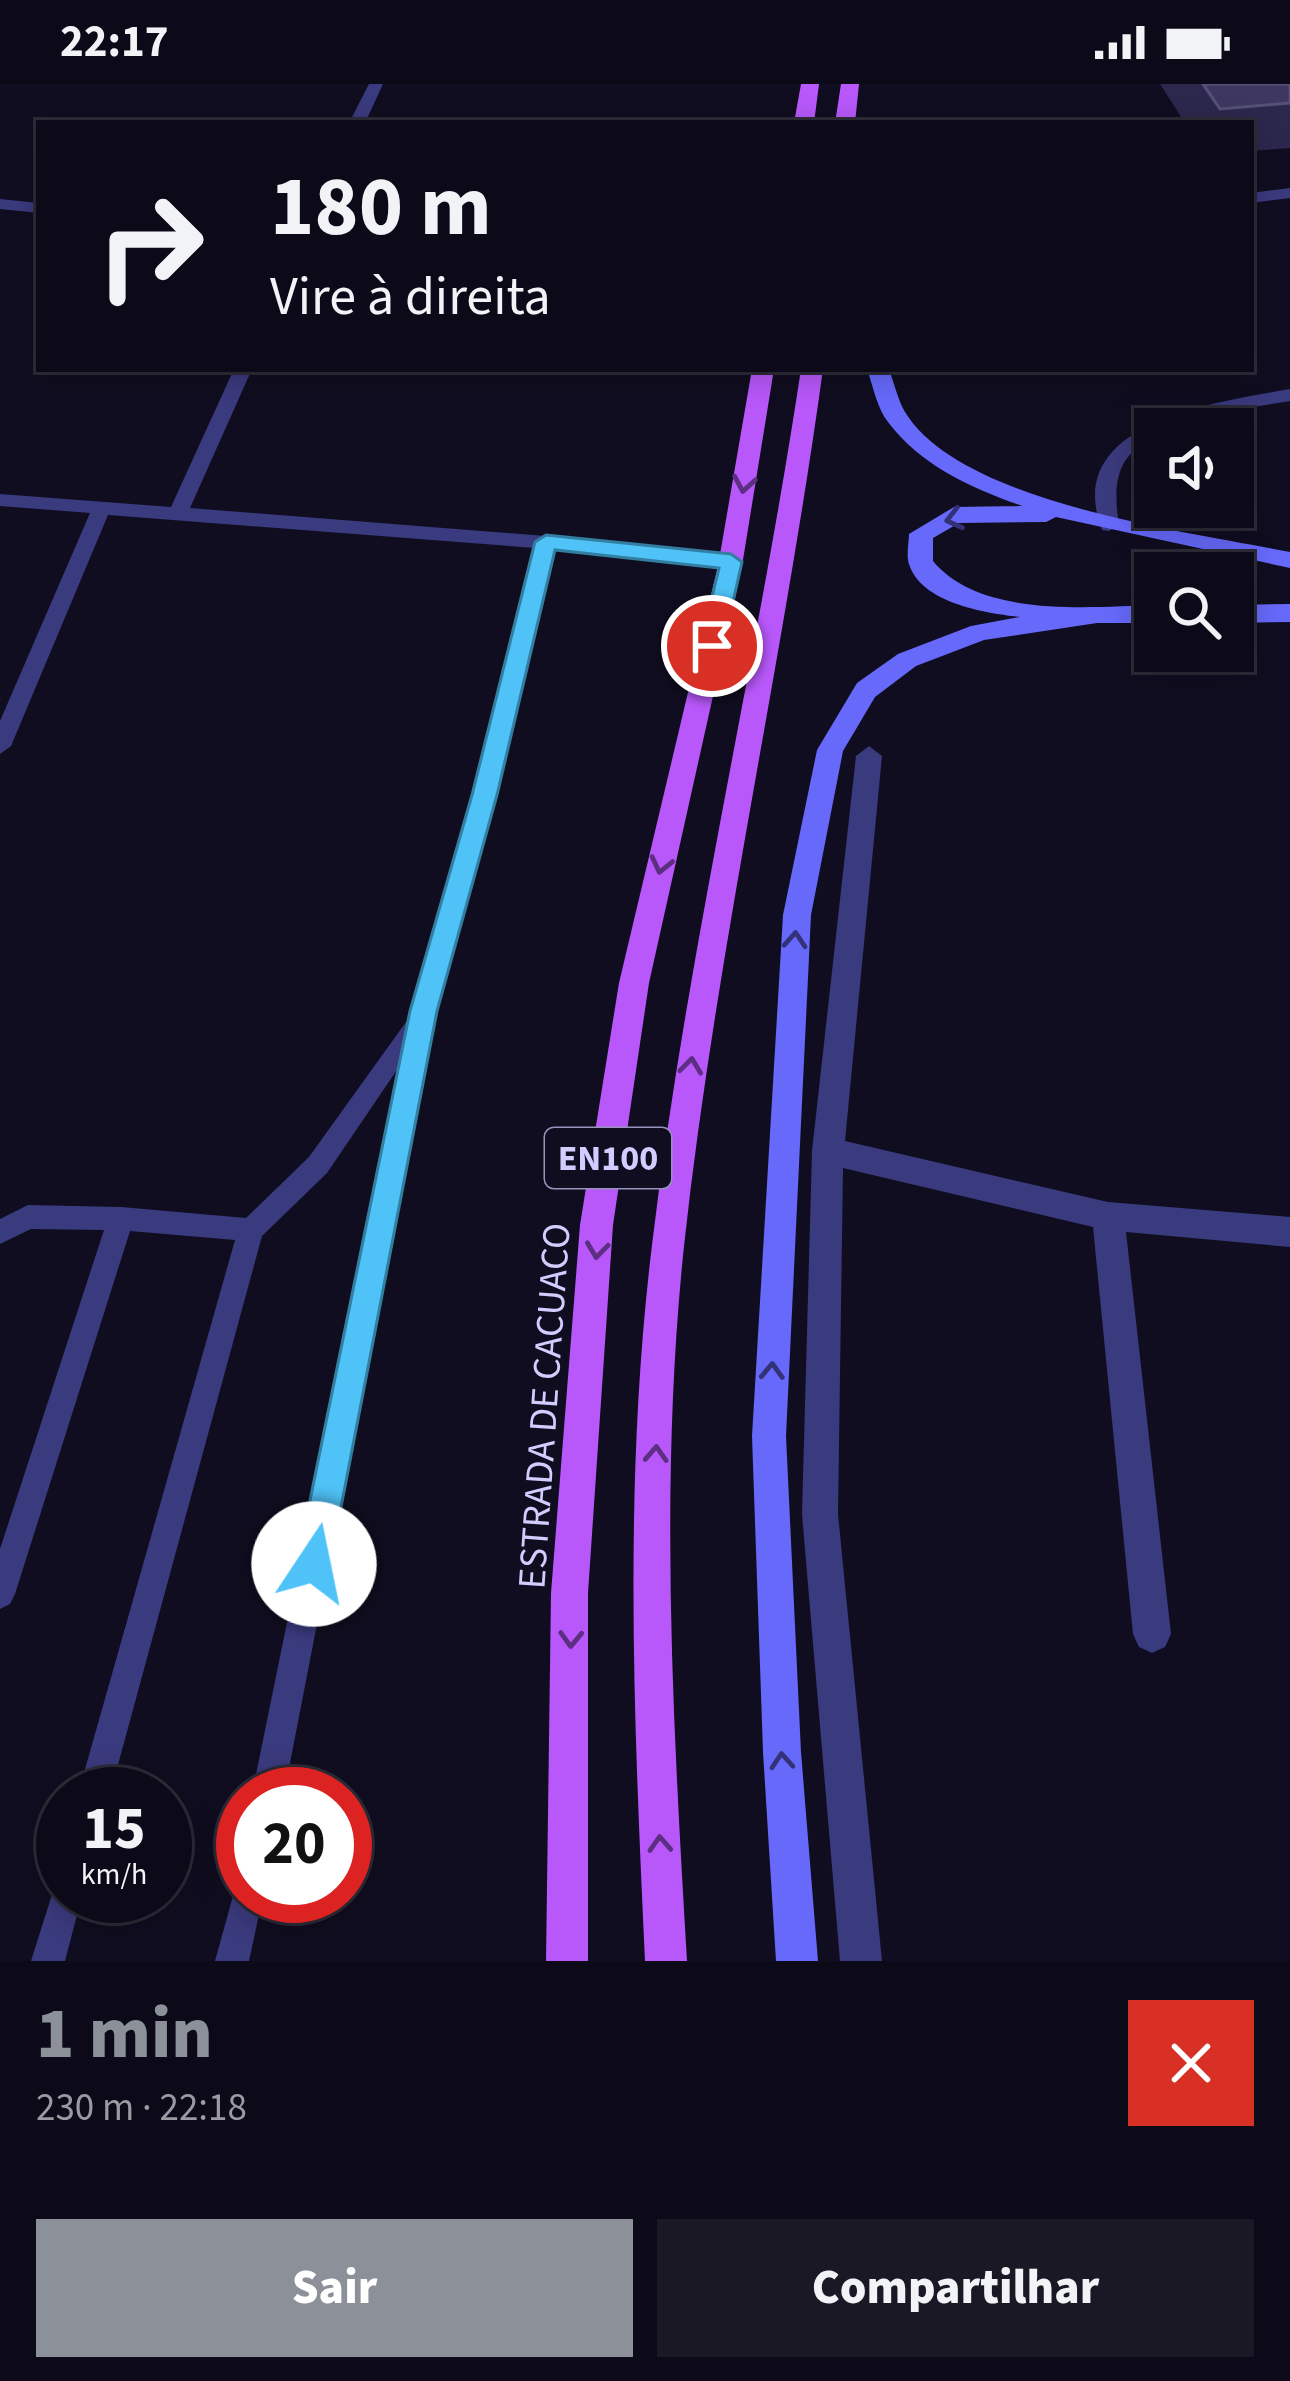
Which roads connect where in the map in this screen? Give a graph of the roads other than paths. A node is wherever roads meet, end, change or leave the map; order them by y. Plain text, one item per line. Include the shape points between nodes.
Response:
1 (376, 84) edge
2 (810, 84) edge
3 (850, 84) edge
4 (358, 120) edge
5 (804, 120) edge
6 (845, 120) edge
7 (855, 120) edge
8 (1290, 193) edge
9 (1254, 198) edge
10 (0, 204) edge
11 (36, 208) edge
12 (243, 372) edge
13 (763, 372) edge
14 (811, 372) edge
15 (879, 372) edge
16 (1290, 395) edge
17 (1222, 408) edge
18 (1134, 443) edge
19 (0, 500) edge
20 (102, 507) junction
21 (1070, 514) junction
22 (177, 515) junction
23 (1109, 525) junction
24 (546, 542) junction
25 (1290, 560) edge
26 (731, 562) junction
27 (1134, 614) edge
28 (1254, 614) edge
29 (1290, 614) edge
30 (1095, 615) junction
31 (0, 746) edge
32 (869, 756) dead end
33 (424, 1011) junction
34 (828, 1151) junction
35 (1108, 1216) junction
36 (121, 1219) junction
37 (251, 1231) junction
38 (0, 1232) edge
39 (1290, 1232) edge
40 (0, 1594) edge
41 (1152, 1634) dead end
42 (102, 1767) edge
43 (273, 1767) edge
44 (59, 1923) edge
45 (241, 1923) edge
46 (48, 1961) edge
47 (232, 1961) edge
48 (567, 1961) edge
49 (666, 1961) edge
50 (797, 1961) edge
51 (861, 1961) edge

1 - 4 lane
2 - 5 main road
3 - 6 main road
3 - 7 main road
8 - 9 lane
10 - 11 lane
12 - 22 lane
13 -> 26 main road, ESTRADA DE CACUACO / EN100
49 -> 14 main road, EN100 via 653,1502 668,1251 694,1042
15 - 21 main road via 890,417 915,442 985,483
16 - 17 lane
18 - 23 lane via 1108,466
19 - 20 lane
20 - 22 lane
20 - 31 lane
21 - 23 main road
21 -> 30 main road via 954,515 921,533 916,552 936,582 979,602
22 - 24 lane
23 - 25 main road
24 - 26 lane
24 - 33 lane
26 -> 48 main road, ESTRADA DE CACUACO / EN100 via 634,983 597,1247 578,1437
27 - 30 main road
28 - 29 main road
50 -> 30 main road via 769,1436 796,915 830,750 866,690 908,660 980,632
32 - 34 street
33 - 37 lane via 318,1166
33 - 43 lane
34 - 35 street
34 - 51 street via 820,1514
35 - 39 street
35 - 41 street
36 - 37 lane
36 - 38 lane via 28,1217
36 - 40 lane
37 - 42 lane
44 - 46 lane
45 - 47 lane

